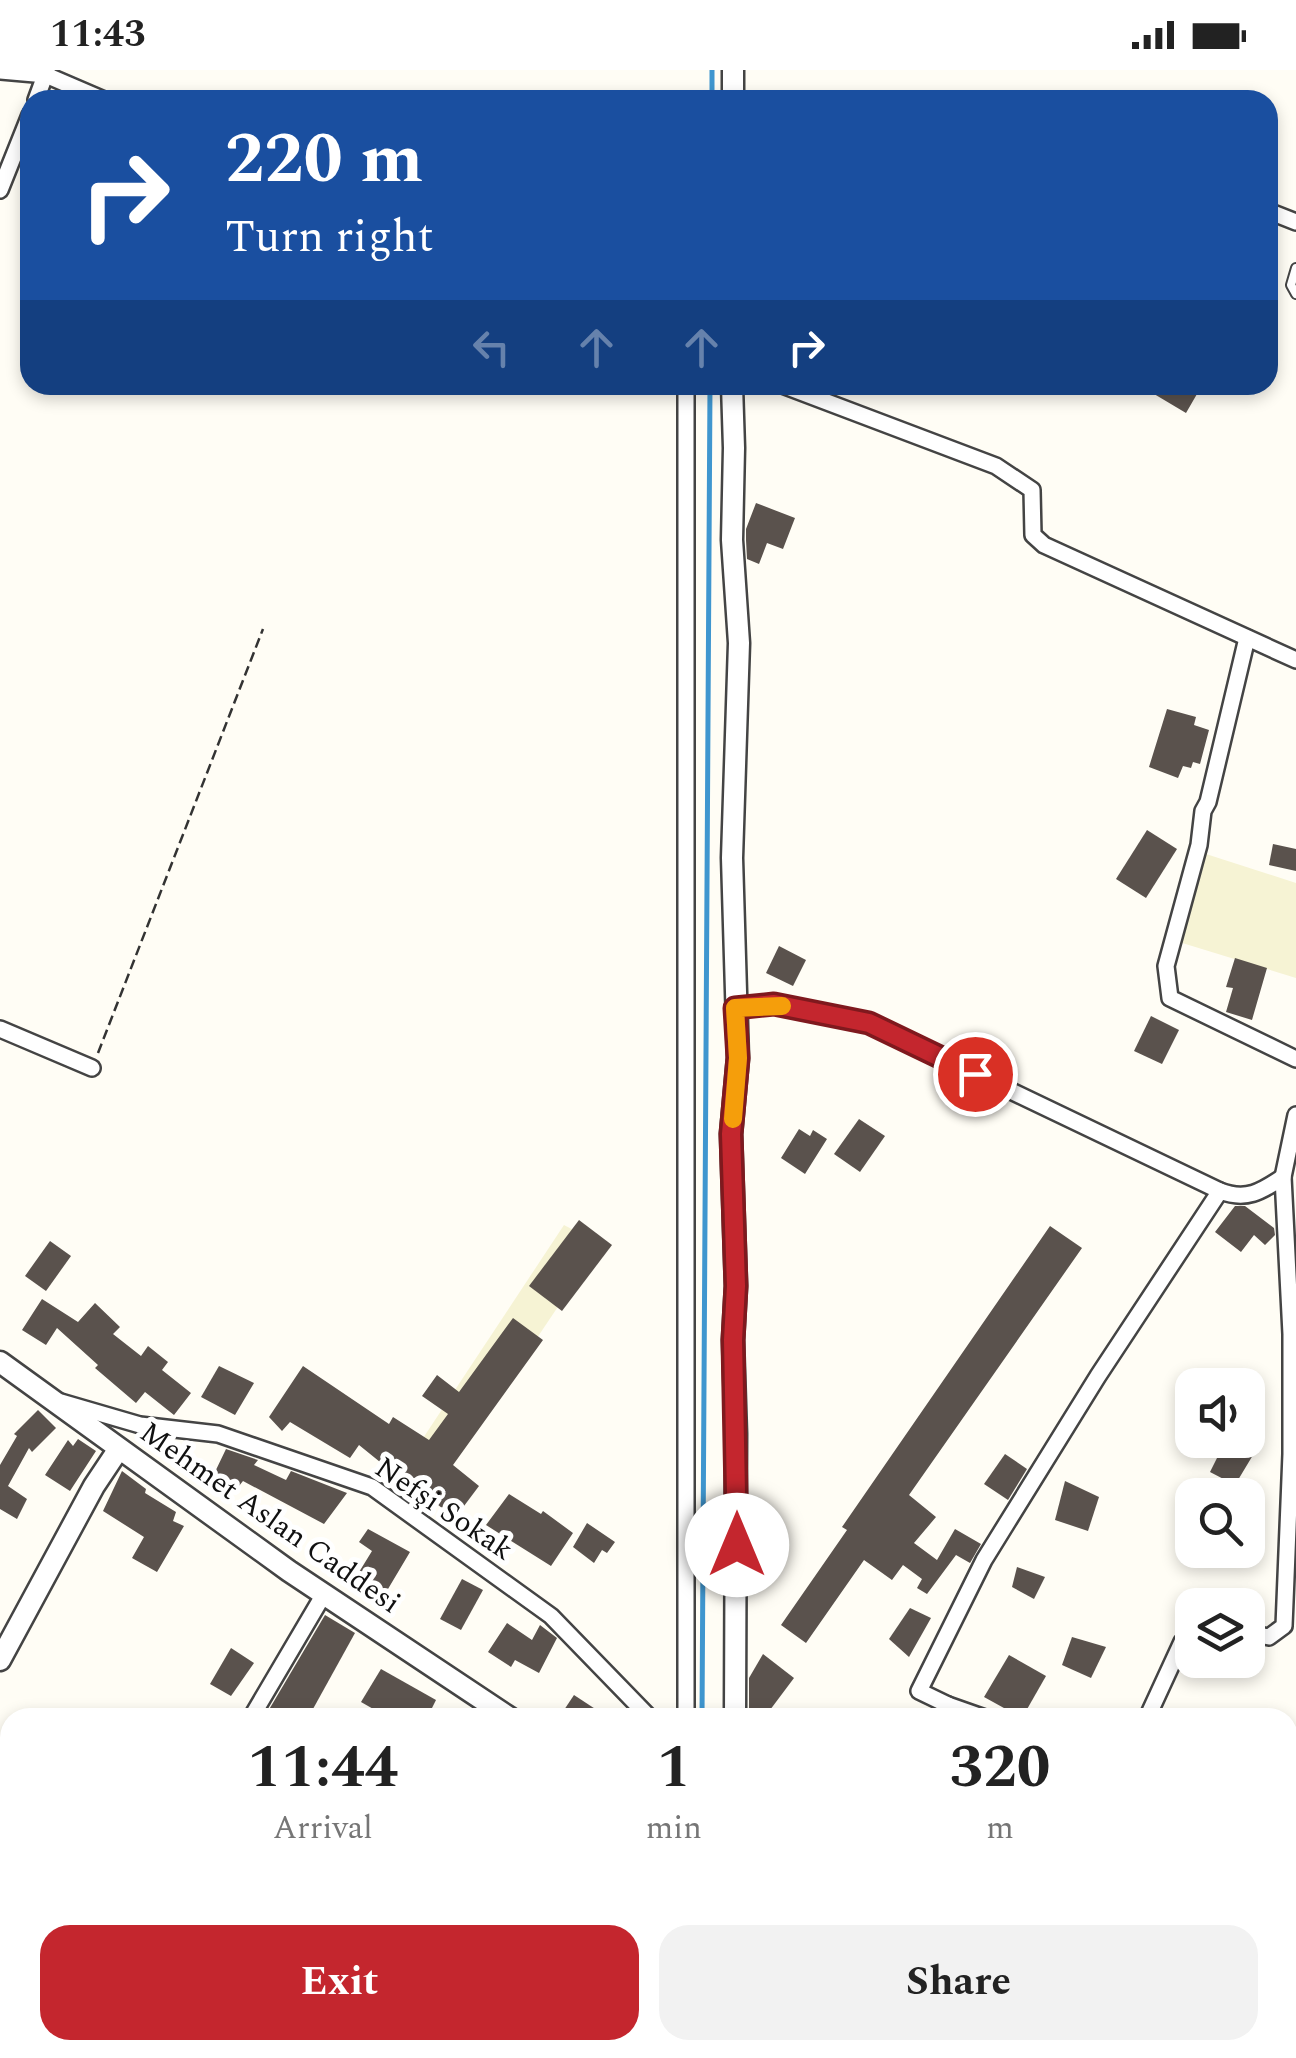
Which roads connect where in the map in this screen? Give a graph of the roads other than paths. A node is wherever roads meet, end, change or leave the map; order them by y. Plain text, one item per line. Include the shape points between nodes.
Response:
1 (0, 71) edge
2 (46, 72) edge
3 (83, 90) edge
4 (20, 140) edge
5 (0, 190) edge
6 (1296, 268) edge
7 (1296, 294) edge
8 (686, 395) edge
9 (732, 395) edge
10 (808, 395) edge
11 (1247, 638) junction
12 (1296, 660) edge
13 (735, 1008) junction
14 (0, 1029) edge
15 (1296, 1059) edge
16 (92, 1068) road end
17 (1296, 1115) edge
18 (1282, 1177) junction
19 (1220, 1191) junction
20 (0, 1362) edge
21 (47, 1398) junction
22 (118, 1450) junction
23 (324, 1594) junction
24 (1265, 1636) edge
25 (1175, 1657) edge
26 (0, 1660) edge
27 (257, 1708) edge
28 (495, 1708) edge
29 (640, 1708) edge
30 (686, 1708) edge
31 (734, 1708) edge
32 (939, 1708) edge
33 (1152, 1708) edge

1 - 2 street
2 - 3 street
4 - 5 street
6 - 7 lane
8 - 30 street
9 - 13 street
10 - 11 street via 996,466 1032,490 1034,534 1044,546
11 - 12 street
11 - 15 street via 1166,966 1170,998
13 - 19 street via 774,1004 869,1023
13 - 31 street
14 - 16 street
17 - 18 street
18 - 19 street via 1238,1198
18 - 24 street via 1291,1454 1284,1626
19 - 32 street via 984,1560 918,1690
20 - 21 street, Mehmet Aslan Caddesi
21 - 22 street, Mehmet Aslan Caddesi
21 - 29 street, Nefşi Sokak via 140,1425 218,1434 372,1487 551,1616
22 - 23 street, Mehmet Aslan Caddesi
22 - 26 street
23 - 27 street
23 - 28 street, Mehmet Aslan Caddesi
25 - 33 street

